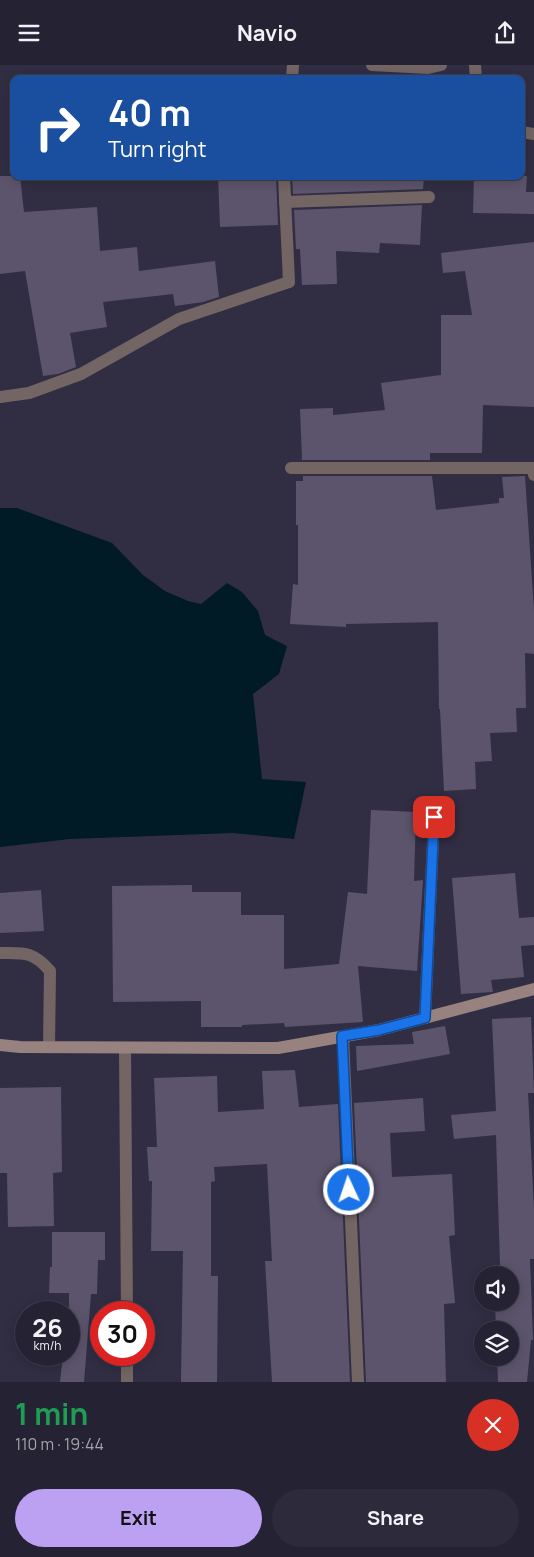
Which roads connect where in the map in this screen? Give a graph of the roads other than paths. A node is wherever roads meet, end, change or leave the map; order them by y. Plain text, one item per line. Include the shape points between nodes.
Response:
1 (372, 65) edge
2 (440, 65) edge
3 (284, 180) edge
4 (429, 197) dead end
5 (285, 202) junction
6 (0, 397) edge
7 (291, 468) dead end
8 (534, 475) edge
9 (434, 817) dead end
10 (0, 953) edge
11 (534, 989) edge
12 (425, 1018) junction
13 (342, 1036) junction
14 (0, 1045) edge
15 (48, 1047) junction
16 (124, 1048) junction
17 (126, 1301) edge
18 (127, 1366) edge
19 (127, 1382) edge
20 (358, 1382) edge

1 - 2 street via 428,68
3 - 5 street
4 - 5 street
5 - 6 street via 289,282 179,319 81,374 29,393
7 - 8 street via 534,468
9 - 12 street
10 - 15 street via 25,953 41,961 50,971
11 - 12 street
12 - 13 street
13 - 16 street via 278,1048
13 - 20 street
14 - 15 street
15 - 16 street
16 - 17 street
18 - 19 street

